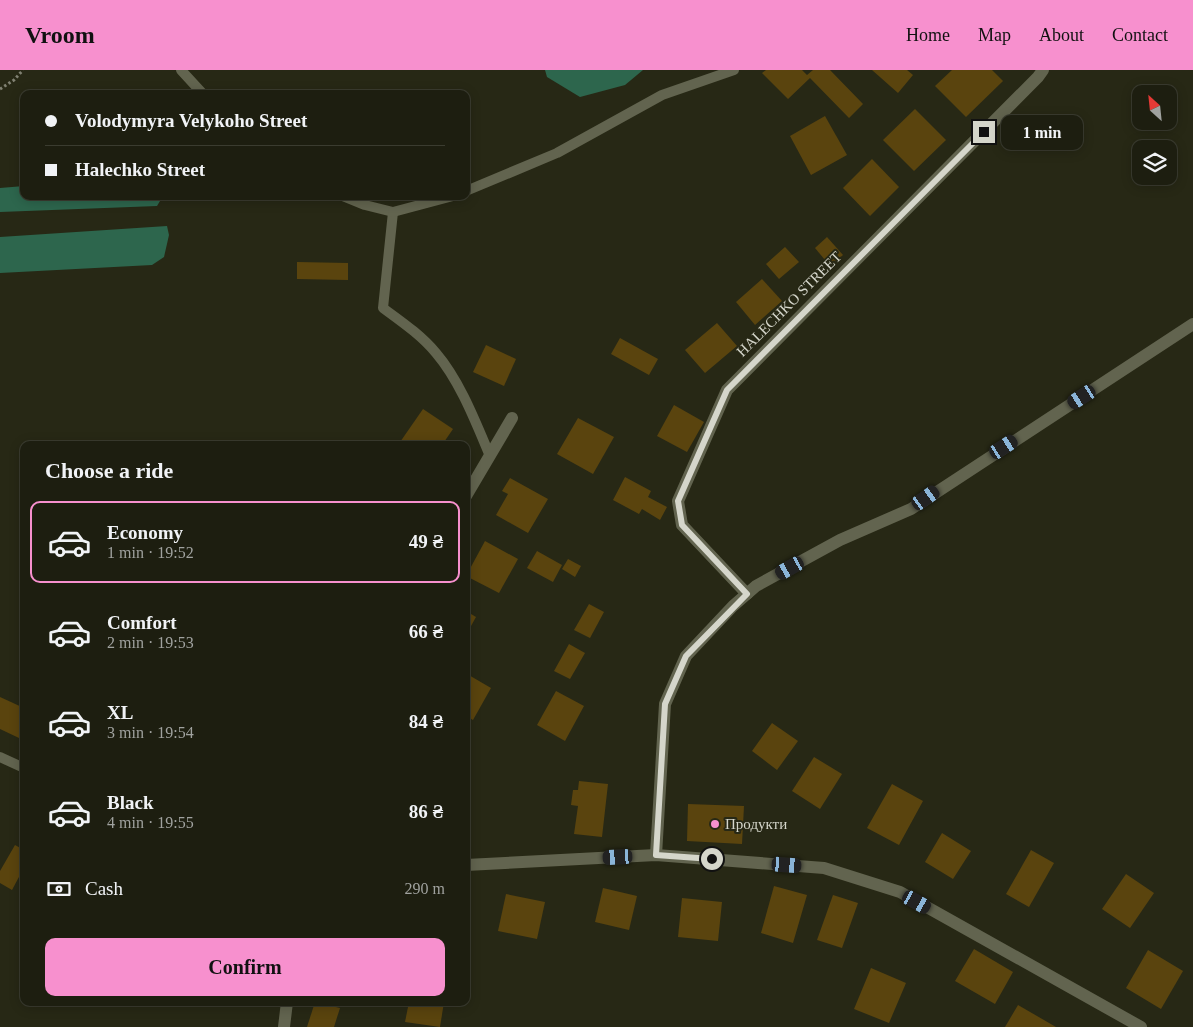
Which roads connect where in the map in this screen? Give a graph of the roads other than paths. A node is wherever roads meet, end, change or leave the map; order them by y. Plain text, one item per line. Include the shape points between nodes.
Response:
1 (181, 70) edge
2 (734, 70) edge
3 (1043, 70) edge
4 (199, 90) edge
5 (470, 189) edge
6 (352, 200) edge
7 (438, 200) edge
8 (393, 212) junction
9 (1193, 324) edge
10 (512, 418) dead end
11 (490, 456) junction
12 (470, 489) edge
13 (747, 594) junction
14 (0, 757) edge
15 (20, 766) edge
16 (656, 855) junction
17 (470, 865) edge
18 (287, 1006) edge
19 (284, 1027) edge
20 (1141, 1027) edge

1 - 4 lane
2 - 5 lane via 662,95 557,153
3 - 13 street, HALECHKO STREET via 727,390 678,501 682,525
6 - 8 lane
7 - 8 lane
8 - 11 lane via 382,308 408,326 437,354 471,409
9 - 13 street via 911,509 840,540
10 - 11 street
11 - 12 street
13 - 16 street via 686,656 665,704
14 - 15 lane
16 - 17 street
16 - 20 street via 824,868 900,892
18 - 19 street

